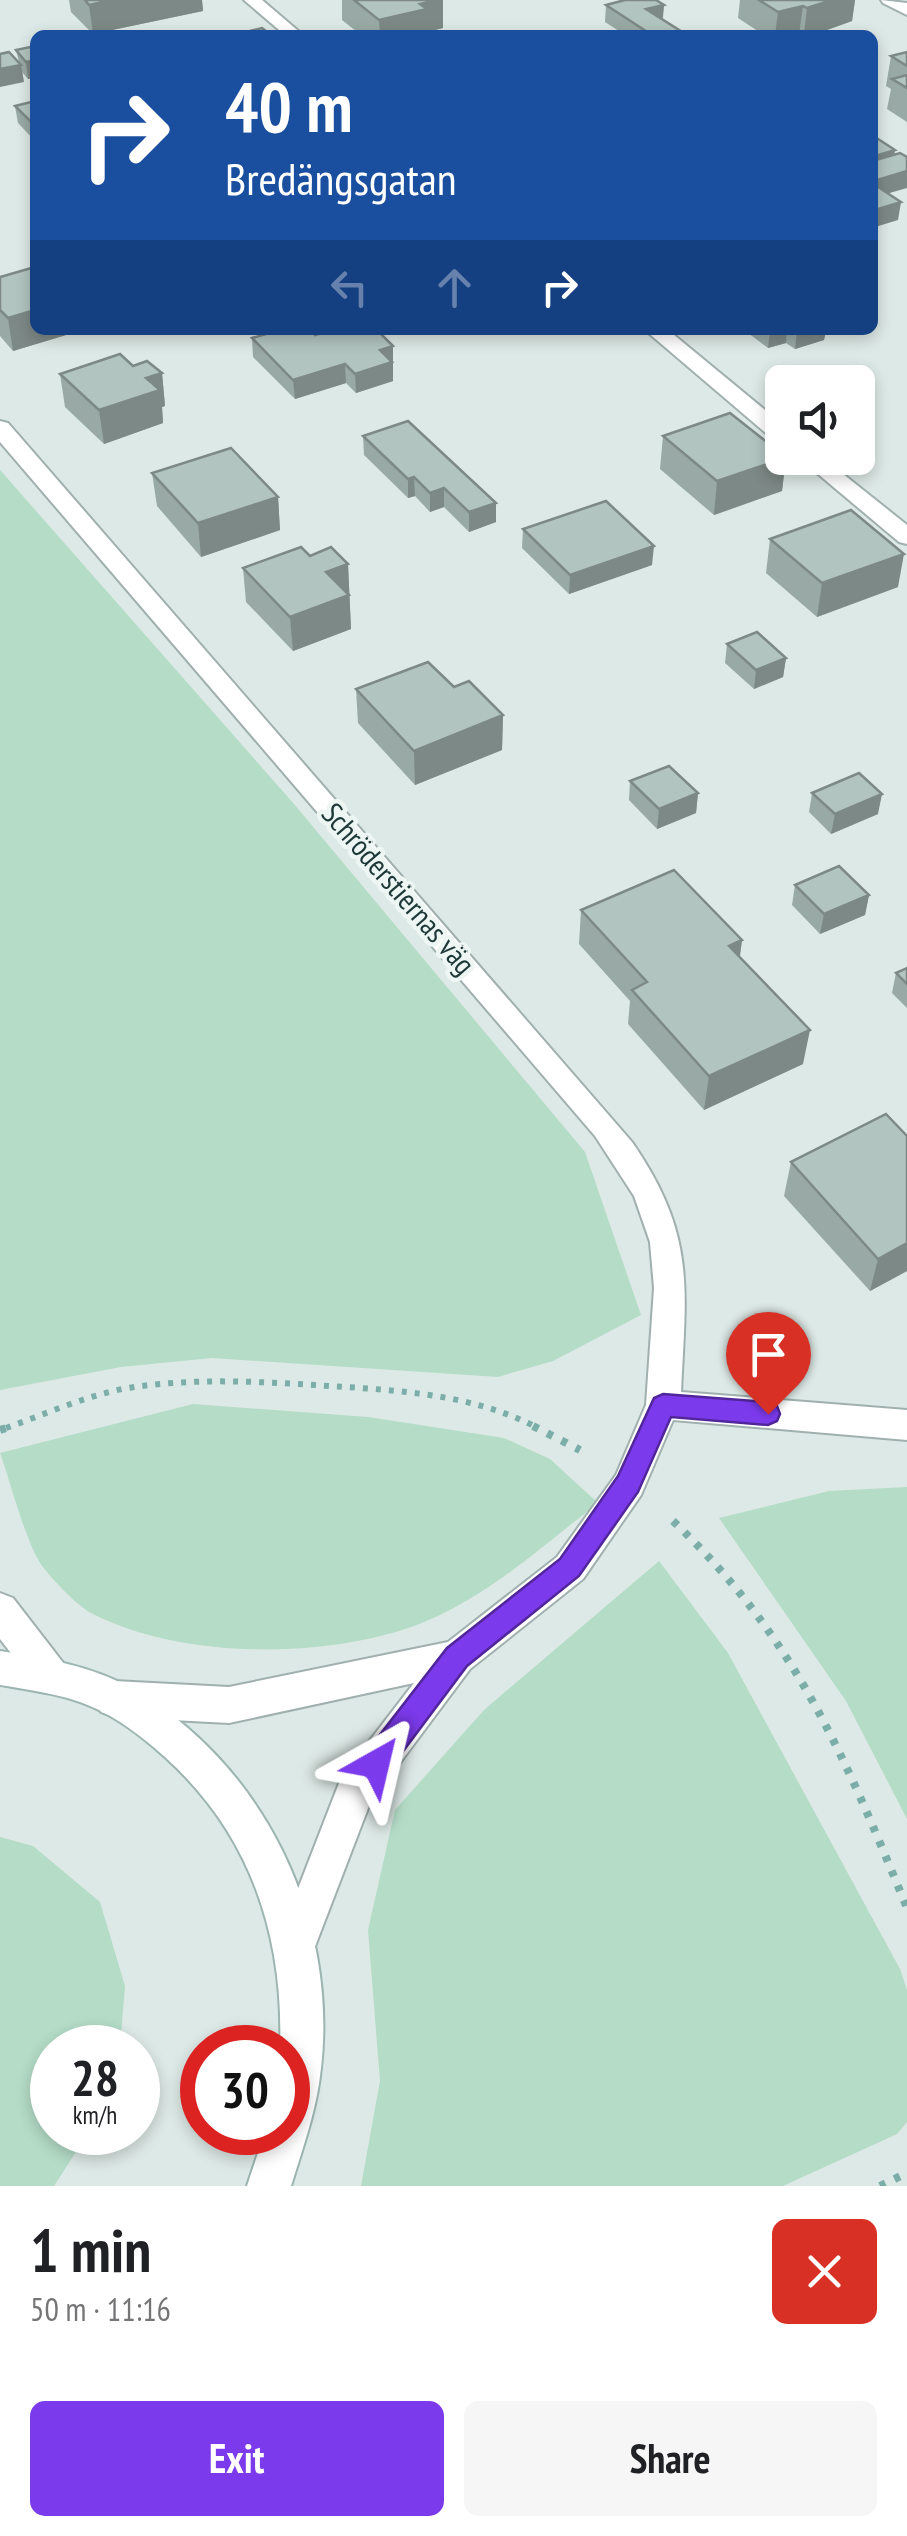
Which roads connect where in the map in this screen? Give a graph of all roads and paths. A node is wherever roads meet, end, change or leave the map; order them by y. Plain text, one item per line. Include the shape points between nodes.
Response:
1 (252, 0) edge
2 (890, 0) edge
3 (907, 10) edge
4 (289, 30) edge
5 (661, 335) edge
6 (765, 421) edge
7 (0, 428) edge
8 (831, 475) edge
9 (907, 537) edge
10 (663, 1405) junction
11 (907, 1424) edge
12 (0, 1430) edge
13 (628, 1484) junction
14 (0, 1610) edge
15 (457, 1657) junction
16 (0, 1668) edge
17 (51, 1676) junction
18 (114, 1699) junction
19 (907, 1908) edge
20 (295, 1948) junction
21 (301, 2025) edge
22 (280, 2155) edge
23 (907, 2173) edge
24 (270, 2186) edge
25 (880, 2186) edge

1 - 4 street
2 - 3 street
5 - 6 street
7 - 10 street, Schröderstiernas väg via 606,1128 640,1176 662,1224 669,1275
8 - 9 street
10 - 11 street
10 - 13 street
12 - 13 path via 118,1390 174,1382 394,1390 515,1416
13 - 15 street via 570,1568
13 - 19 path via 696,1540 795,1665 835,1735
14 - 17 street
15 - 18 street via 229,1705
15 - 20 street via 355,1791
16 - 17 street
17 - 18 street
18 - 20 street via 172,1734 220,1781 260,1839
20 - 21 street
22 - 24 street
23 - 25 path

